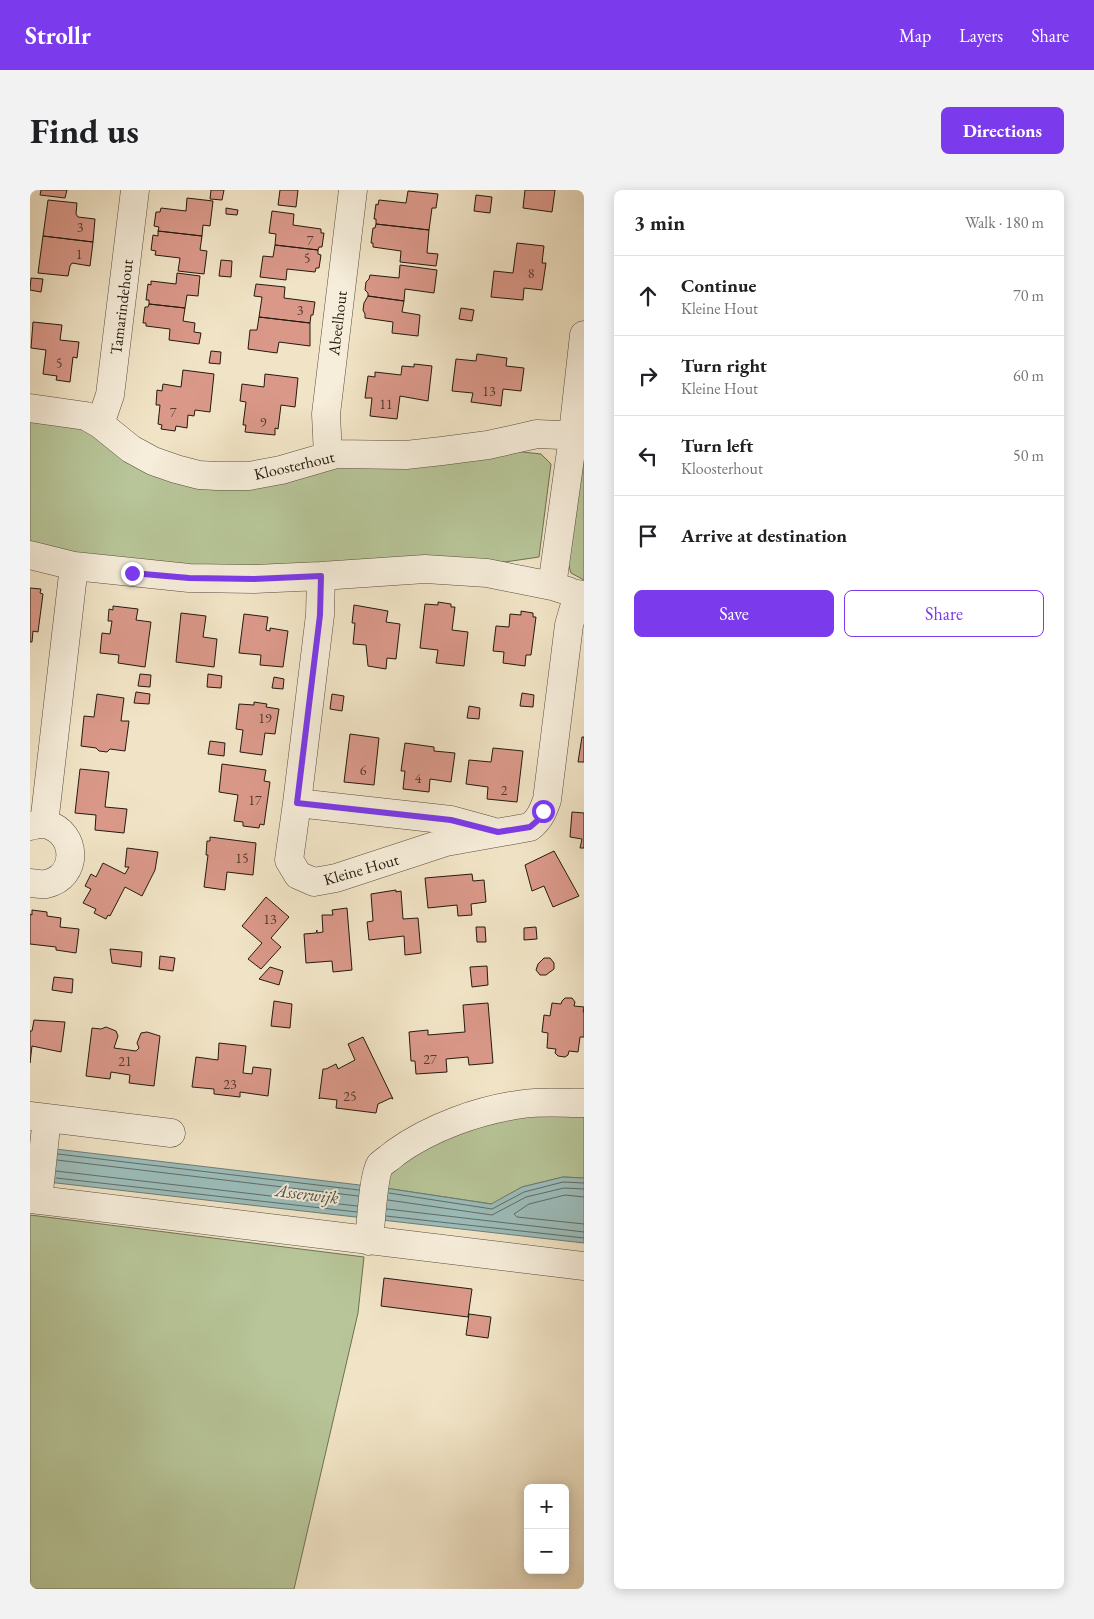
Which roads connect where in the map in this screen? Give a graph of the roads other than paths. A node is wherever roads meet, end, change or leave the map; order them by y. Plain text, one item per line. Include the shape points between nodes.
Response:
1 (135, 190) edge
2 (353, 190) edge
3 (584, 335) edge
4 (30, 408) edge
5 (100, 424) junction
6 (578, 435) edge
7 (328, 456) junction
8 (30, 555) edge
9 (74, 566) junction
10 (321, 576) junction
11 (552, 586) junction
12 (581, 595) edge
13 (297, 803) junction
14 (37, 825) edge
15 (498, 832) junction
16 (30, 882) edge
17 (584, 1103) edge
18 (40, 1125) edge
19 (171, 1133) dead end
20 (36, 1194) edge
21 (370, 1232) junction
22 (584, 1266) edge

1 - 5 street, Tamarindehout via 110,395
2 - 7 street, Abeelhout via 326,414
3 - 6 street
4 - 5 street, Kloosterhout via 86,416
5 - 7 street, Kloosterhout via 131,449 153,461 199,475 249,476
6 - 7 street, Kloosterhout via 537,434 488,445 406,455
6 - 11 street via 571,450
8 - 9 street
9 - 10 street via 189,578
9 - 14 street
10 - 11 street via 425,569 487,573
10 - 13 street, Kleine Hout via 320,615
11 - 12 street
12 - 15 street, Kleine Hout via 569,625 547,800 537,821 530,827
13 - 15 street, Kleine Hout via 451,820
13 - 15 street, Kleine Hout via 289,860 298,875 314,882 336,878 446,842
14 - 16 street via 60,830 70,845 70,862 61,877 45,884
17 - 21 street via 523,1104 482,1113 407,1144 380,1166
18 - 19 street
18 - 20 street
20 - 21 street
21 - 22 street

